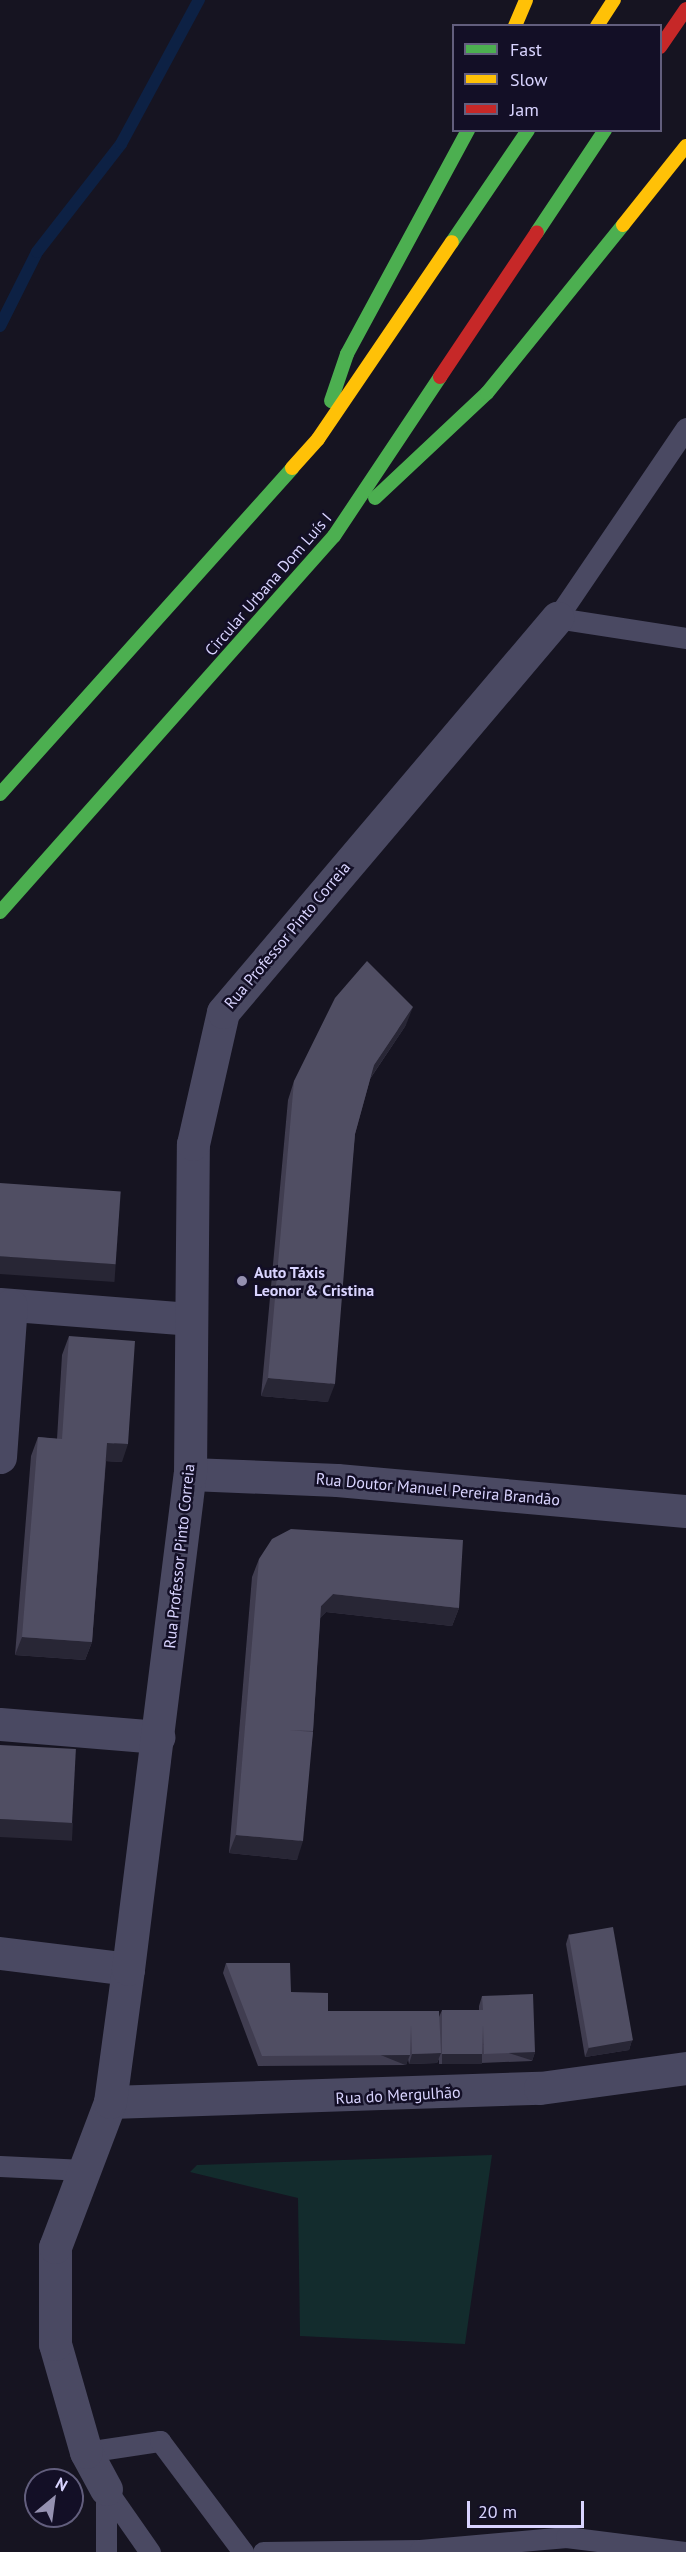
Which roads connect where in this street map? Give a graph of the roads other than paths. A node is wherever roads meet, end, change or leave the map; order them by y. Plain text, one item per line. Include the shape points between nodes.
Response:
1 (526, 0) edge
2 (614, 0) edge
3 (686, 9) edge
4 (516, 24) edge
5 (598, 24) edge
6 (662, 44) edge
7 (467, 132) edge
8 (527, 132) edge
9 (604, 132) edge
10 (686, 146) edge
11 (686, 428) edge
12 (318, 439) junction
13 (334, 536) junction
14 (557, 618) junction
15 (686, 638) edge
16 (0, 794) edge
17 (0, 912) edge
18 (6, 1305) edge
19 (189, 1319) junction
20 (0, 1457) edge
21 (190, 1474) junction
22 (686, 1510) edge
23 (0, 1724) edge
24 (158, 1737) junction
25 (0, 1953) edge
26 (128, 1969) junction
27 (686, 2068) edge
28 (110, 2102) junction
29 (0, 2166) edge
30 (84, 2170) junction
31 (86, 2451) junction
32 (106, 2489) junction
33 (106, 2552) edge
34 (150, 2552) edge
35 (243, 2552) edge
36 (263, 2552) edge
37 (685, 2552) edge

1 - 4 highway
2 - 5 highway
3 - 6 highway
7 - 12 highway via 347,354
8 - 12 highway
9 - 13 highway, Circular Urbana Dom Luís I
10 - 13 highway via 487,393
11 - 14 lane
12 - 16 highway
13 - 17 highway, Circular Urbana Dom Luís I
14 - 15 lane
14 - 19 street, Rua Professor Pinto Correia via 223,1012 193,1144
18 - 19 street
18 - 20 street
19 - 21 street, Rua Professor Pinto Correia
21 - 22 street, Rua Doutor Manuel Pereira Brandão via 302,1477
21 - 24 street, Rua Professor Pinto Correia
23 - 24 street
24 - 26 street, Rua Professor Pinto Correia
25 - 26 street
26 - 28 street, Rua Professor Pinto Correia
27 - 28 street, Rua do Mergulhão via 540,2088
28 - 30 street, Rua Professor Pinto Correia
29 - 30 lane
30 - 31 street, Rua Professor Pinto Correia via 55,2247 55,2344
31 - 32 street, Rua Professor Pinto Correia
31 - 35 lane via 160,2441
32 - 33 lane
32 - 34 lane
36 - 37 lane via 420,2550 566,2537

